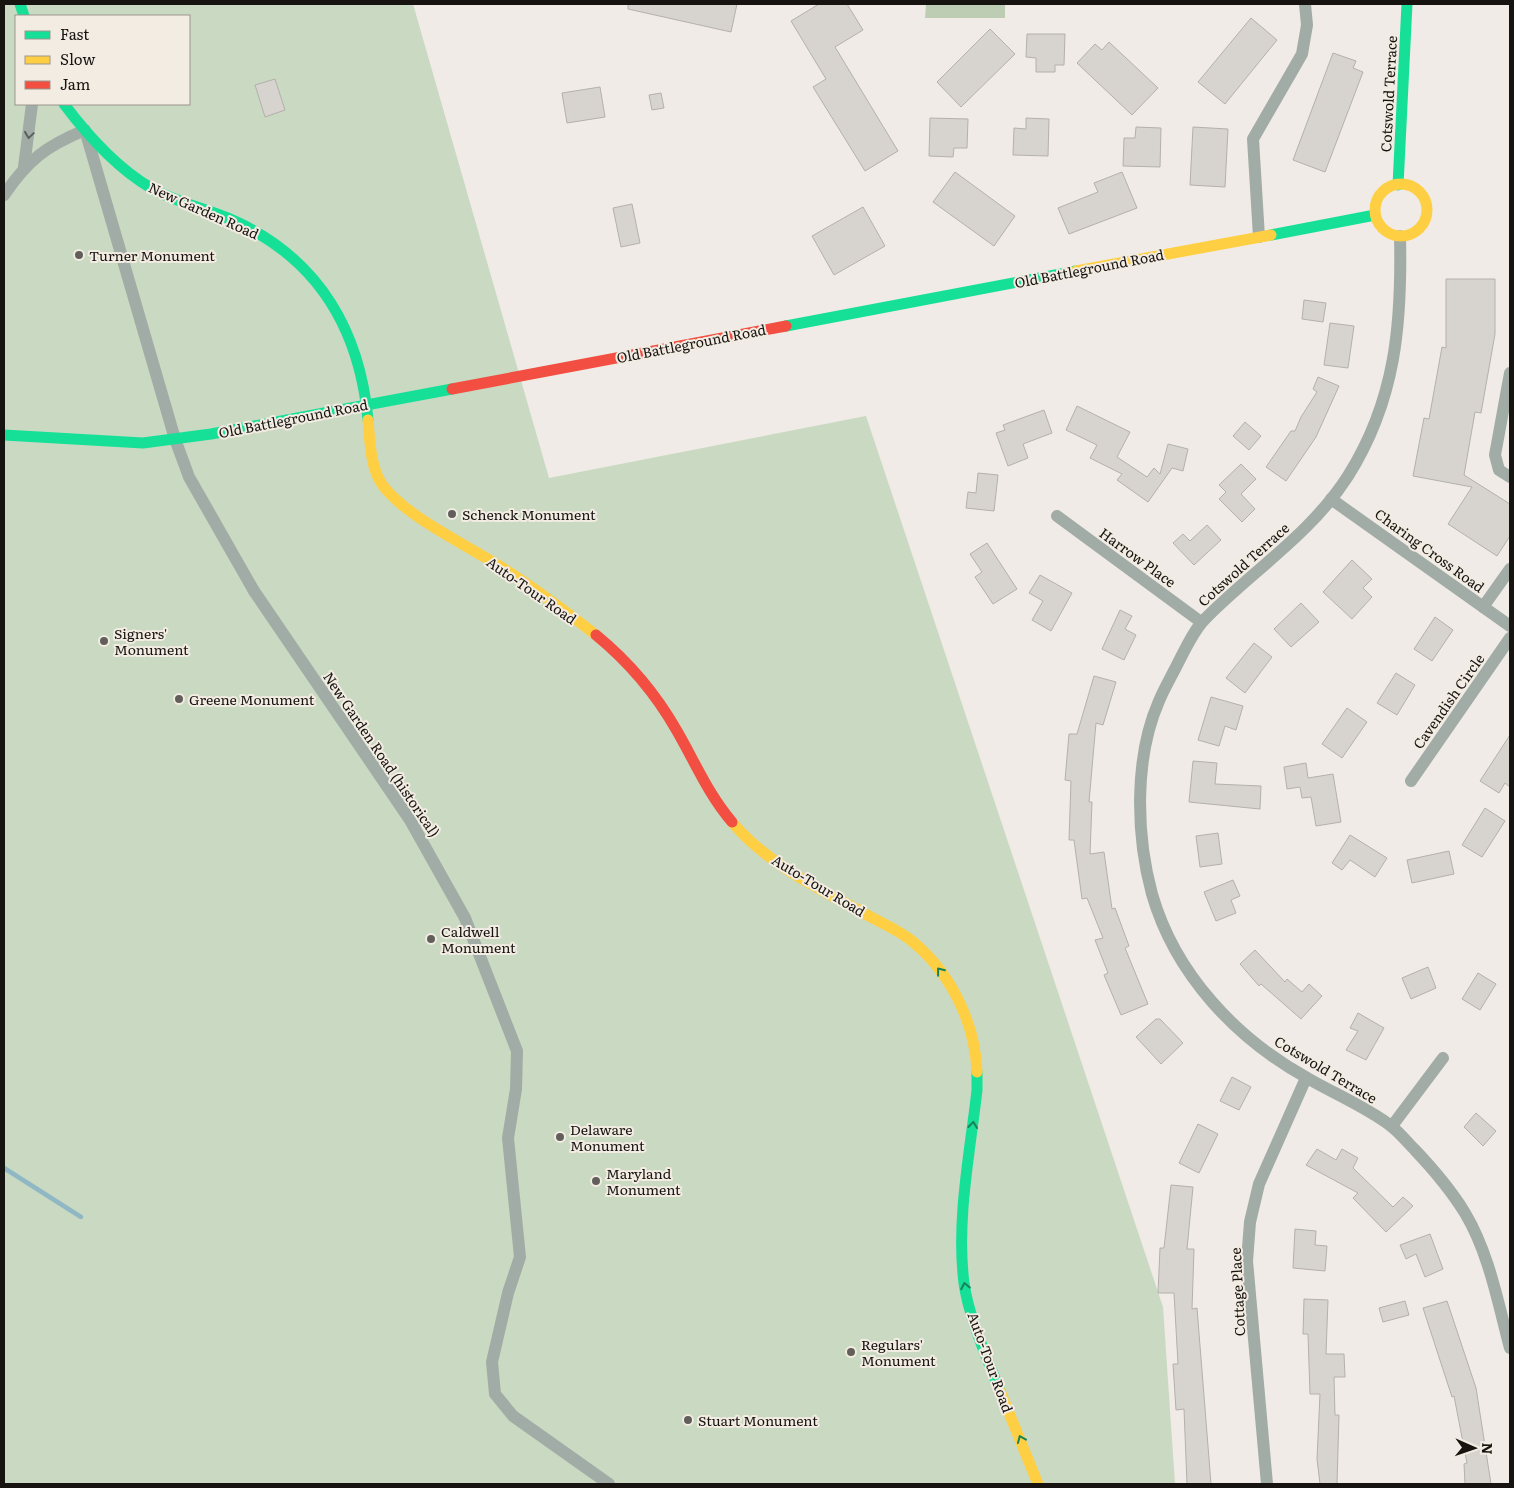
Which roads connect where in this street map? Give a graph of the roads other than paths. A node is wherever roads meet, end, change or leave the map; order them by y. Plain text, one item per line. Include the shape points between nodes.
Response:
1 (1305, 4) edge
2 (1407, 4) edge
3 (32, 105) edge
4 (65, 105) edge
5 (85, 130) junction
6 (24, 167) junction
7 (1398, 185) junction
8 (4, 194) edge
9 (1376, 215) junction
10 (1400, 236) junction
11 (1259, 237) junction
12 (1510, 373) edge
13 (367, 404) junction
14 (4, 435) edge
15 (175, 439) junction
16 (1510, 477) edge
17 (1331, 499) junction
18 (1057, 516) dead end
19 (1510, 569) edge
20 (1483, 607) junction
21 (1201, 622) junction
22 (1510, 626) edge
23 (1510, 638) edge
24 (1411, 780) dead end
25 (1443, 1058) dead end
26 (1306, 1078) junction
27 (1392, 1126) junction
28 (1510, 1348) edge
29 (609, 1484) edge
30 (1038, 1484) edge
31 (1267, 1484) edge

1 - 11 street via 1307,25 1302,54 1253,139
2 - 7 street, Cotswold Terrace
3 -> 6 street
4 - 5 street, New Garden Road
5 - 6 street via 54,144
5 - 13 street, New Garden Road via 152,189 259,233 317,281 342,326 364,385
5 - 15 street, New Garden Road (historical)
6 - 8 street
7 - 9 street via 1383,192 1378,199
7 - 10 street via 1414,188 1425,201 1427,209 1422,225 1409,235
9 - 10 street via 1384,230
9 - 11 street, Old Battleground Road
10 - 17 street, Cotswold Terrace via 1400,314 1389,380 1373,430 1348,476
11 - 13 street, Old Battleground Road
12 - 16 street via 1495,455 1499,470
13 - 15 street, Old Battleground Road
30 -> 13 street, Auto-Tour Road via 983,1349 964,1285 961,1242 977,1090 976,1050 968,1020 948,982 920,948 906,937 775,860 744,833 720,809 672,723 625,659 500,566 395,497 381,482 375,466
14 - 15 street, Old Battleground Road via 143,443
15 - 29 street, New Garden Road (historical) via 189,477 254,591 410,820 465,918 517,1052 516,1089 508,1138 520,1257 492,1362 494,1394 513,1416
17 - 20 street, Charing Cross Road
17 - 21 street, Cotswold Terrace via 1306,527
18 - 21 street, Harrow Place
19 - 20 street
20 - 22 street, Charing Cross Road
21 - 26 street, Cotswold Terrace via 1157,703 1145,749 1140,794 1142,850 1152,895 1168,940 1194,981 1225,1016 1263,1049
23 - 24 street, Cavendish Circle
25 - 27 street
26 - 27 street, Cotswold Terrace
26 - 31 street, Cottage Place via 1259,1184 1250,1222 1247,1261
27 - 28 street, Cotswold Terrace via 1435,1171 1466,1215 1489,1269

